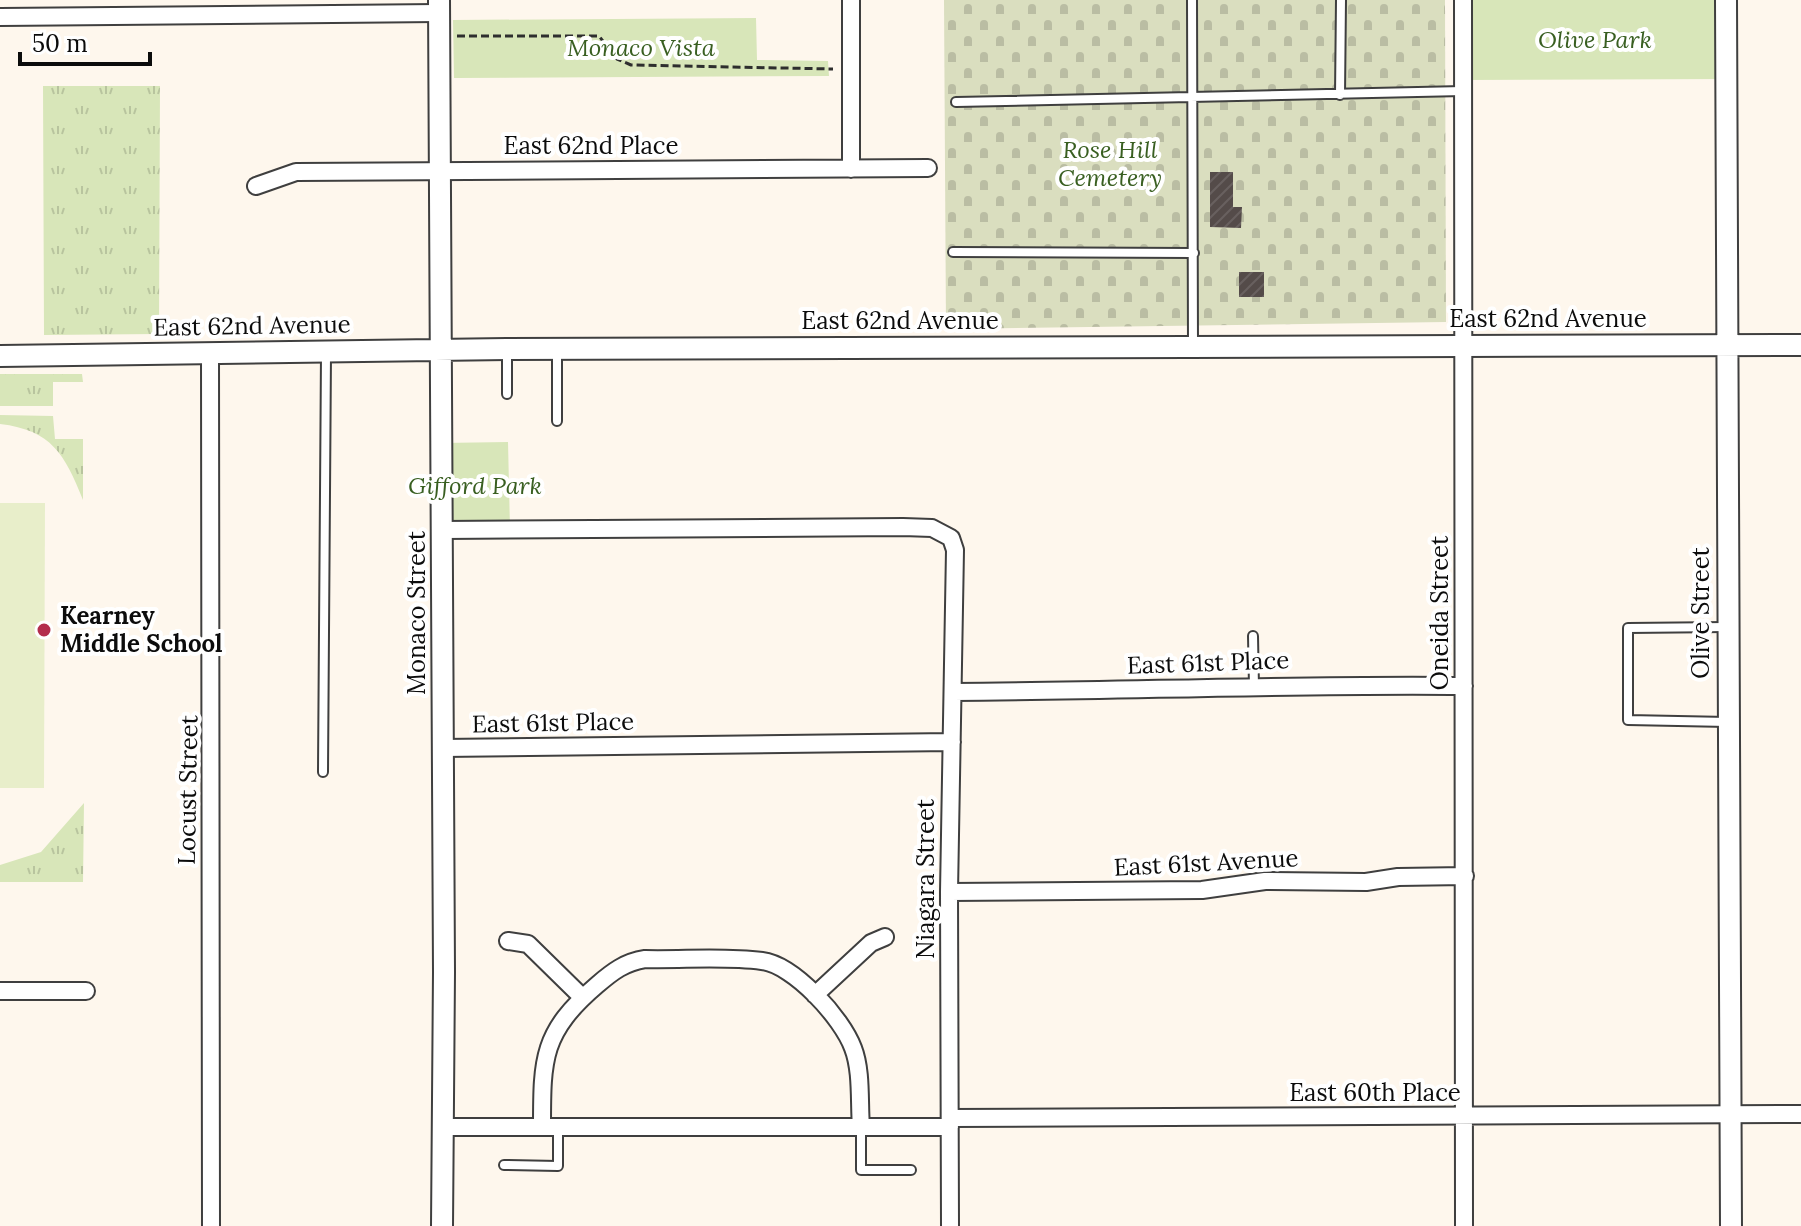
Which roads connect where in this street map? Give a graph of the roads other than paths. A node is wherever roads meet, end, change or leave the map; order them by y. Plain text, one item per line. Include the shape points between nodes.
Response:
1 (851, 0) edge
2 (1192, 0) edge
3 (1341, 0) edge
4 (1463, 0) edge
5 (1726, 0) edge
6 (438, 6) edge
7 (0, 17) edge
8 (1463, 91) junction
9 (1340, 95) junction
10 (1193, 99) junction
11 (956, 102) dead end
12 (928, 168) dead end
13 (851, 169) junction
14 (438, 171) junction
15 (256, 186) dead end
16 (953, 252) dead end
17 (1194, 253) junction
18 (1465, 344) junction
19 (1726, 345) junction
20 (1801, 345) edge
21 (1193, 347) junction
22 (507, 349) junction
23 (557, 349) junction
24 (439, 350) junction
25 (326, 352) junction
26 (210, 354) junction
27 (0, 356) edge
28 (507, 394) dead end
29 (557, 421) dead end
30 (443, 530) junction
31 (1727, 627) junction
32 (1253, 636) dead end
33 (1464, 686) junction
34 (1254, 687) junction
35 (953, 692) junction
36 (1728, 722) junction
37 (952, 742) junction
38 (442, 748) junction
39 (323, 772) dead end
40 (1465, 876) junction
41 (949, 892) junction
42 (885, 937) dead end
43 (508, 941) dead end
44 (0, 991) edge
45 (86, 991) dead end
46 (815, 995) junction
47 (582, 997) junction
48 (1730, 1113) junction
49 (1801, 1114) edge
50 (1465, 1117) junction
51 (950, 1123) junction
52 (443, 1127) junction
53 (550, 1127) junction
54 (861, 1127) junction
55 (504, 1165) dead end
56 (911, 1170) dead end
57 (211, 1226) edge
58 (442, 1226) edge
59 (950, 1226) edge
60 (1464, 1226) edge
61 (1731, 1226) edge

1 - 13 street
2 - 10 lane
3 - 9 lane
4 - 8 street, Oneida Street
5 - 19 street, Olive Street
6 - 7 street
6 - 14 street, Monaco Street
8 - 9 lane
8 - 18 street, Oneida Street
9 - 10 lane
10 - 11 lane
10 - 17 lane
12 - 13 street, East 62nd Place
13 - 14 street, East 62nd Place
14 - 15 street, East 62nd Place via 296,172
14 - 24 street, Monaco Street
16 - 17 lane
17 - 21 lane
18 - 19 street, East 62nd Avenue
18 - 21 street, East 62nd Avenue
18 - 33 street, Oneida Street
19 - 20 street, East 62nd Avenue
19 - 31 street, Olive Street
21 - 23 street, East 62nd Avenue
22 - 23 street, East 62nd Avenue
22 - 24 street, East 62nd Avenue
22 - 28 lane
23 - 29 lane
24 - 25 street, East 62nd Avenue
24 - 30 street, Monaco Street
25 - 26 street, East 62nd Avenue
25 - 39 lane
26 - 27 street, East 62nd Avenue
26 - 57 street, Locust Street
30 - 35 street, Niagara Street via 932,528 947,534 955,550
30 - 38 street, Monaco Street
31 - 36 street, Olive Street
31 - 36 lane via 1628,628 1628,720
32 - 34 lane
33 - 34 street, East 61st Place
33 - 40 street, Oneida Street
34 - 35 street, East 61st Place
35 - 37 street, Niagara Street
36 - 48 street, Olive Street
37 - 38 street, East 61st Place
37 - 41 street, Niagara Street
38 - 52 street, Monaco Street
40 - 41 street, East 61st Avenue via 1265,881 1202,890
40 - 50 street, Oneida Street
41 - 51 street, Niagara Street
42 - 46 street via 871,943
43 - 47 street via 528,944
44 - 45 street
46 - 47 street via 788,970 764,961 645,959 614,970
46 - 54 street via 854,1050
47 - 53 street via 550,1038 542,1069
48 - 49 street, East 60th Place
48 - 50 street, East 60th Place
48 - 61 street, Olive Street
50 - 51 street, East 60th Place
50 - 60 street, Oneida Street
51 - 54 street, East 60th Place
51 - 59 street, Niagara Street
52 - 53 street, East 60th Place
52 - 58 street, Monaco Street
53 - 54 street, East 60th Place
53 - 55 lane via 558,1166
54 - 56 lane via 861,1170

